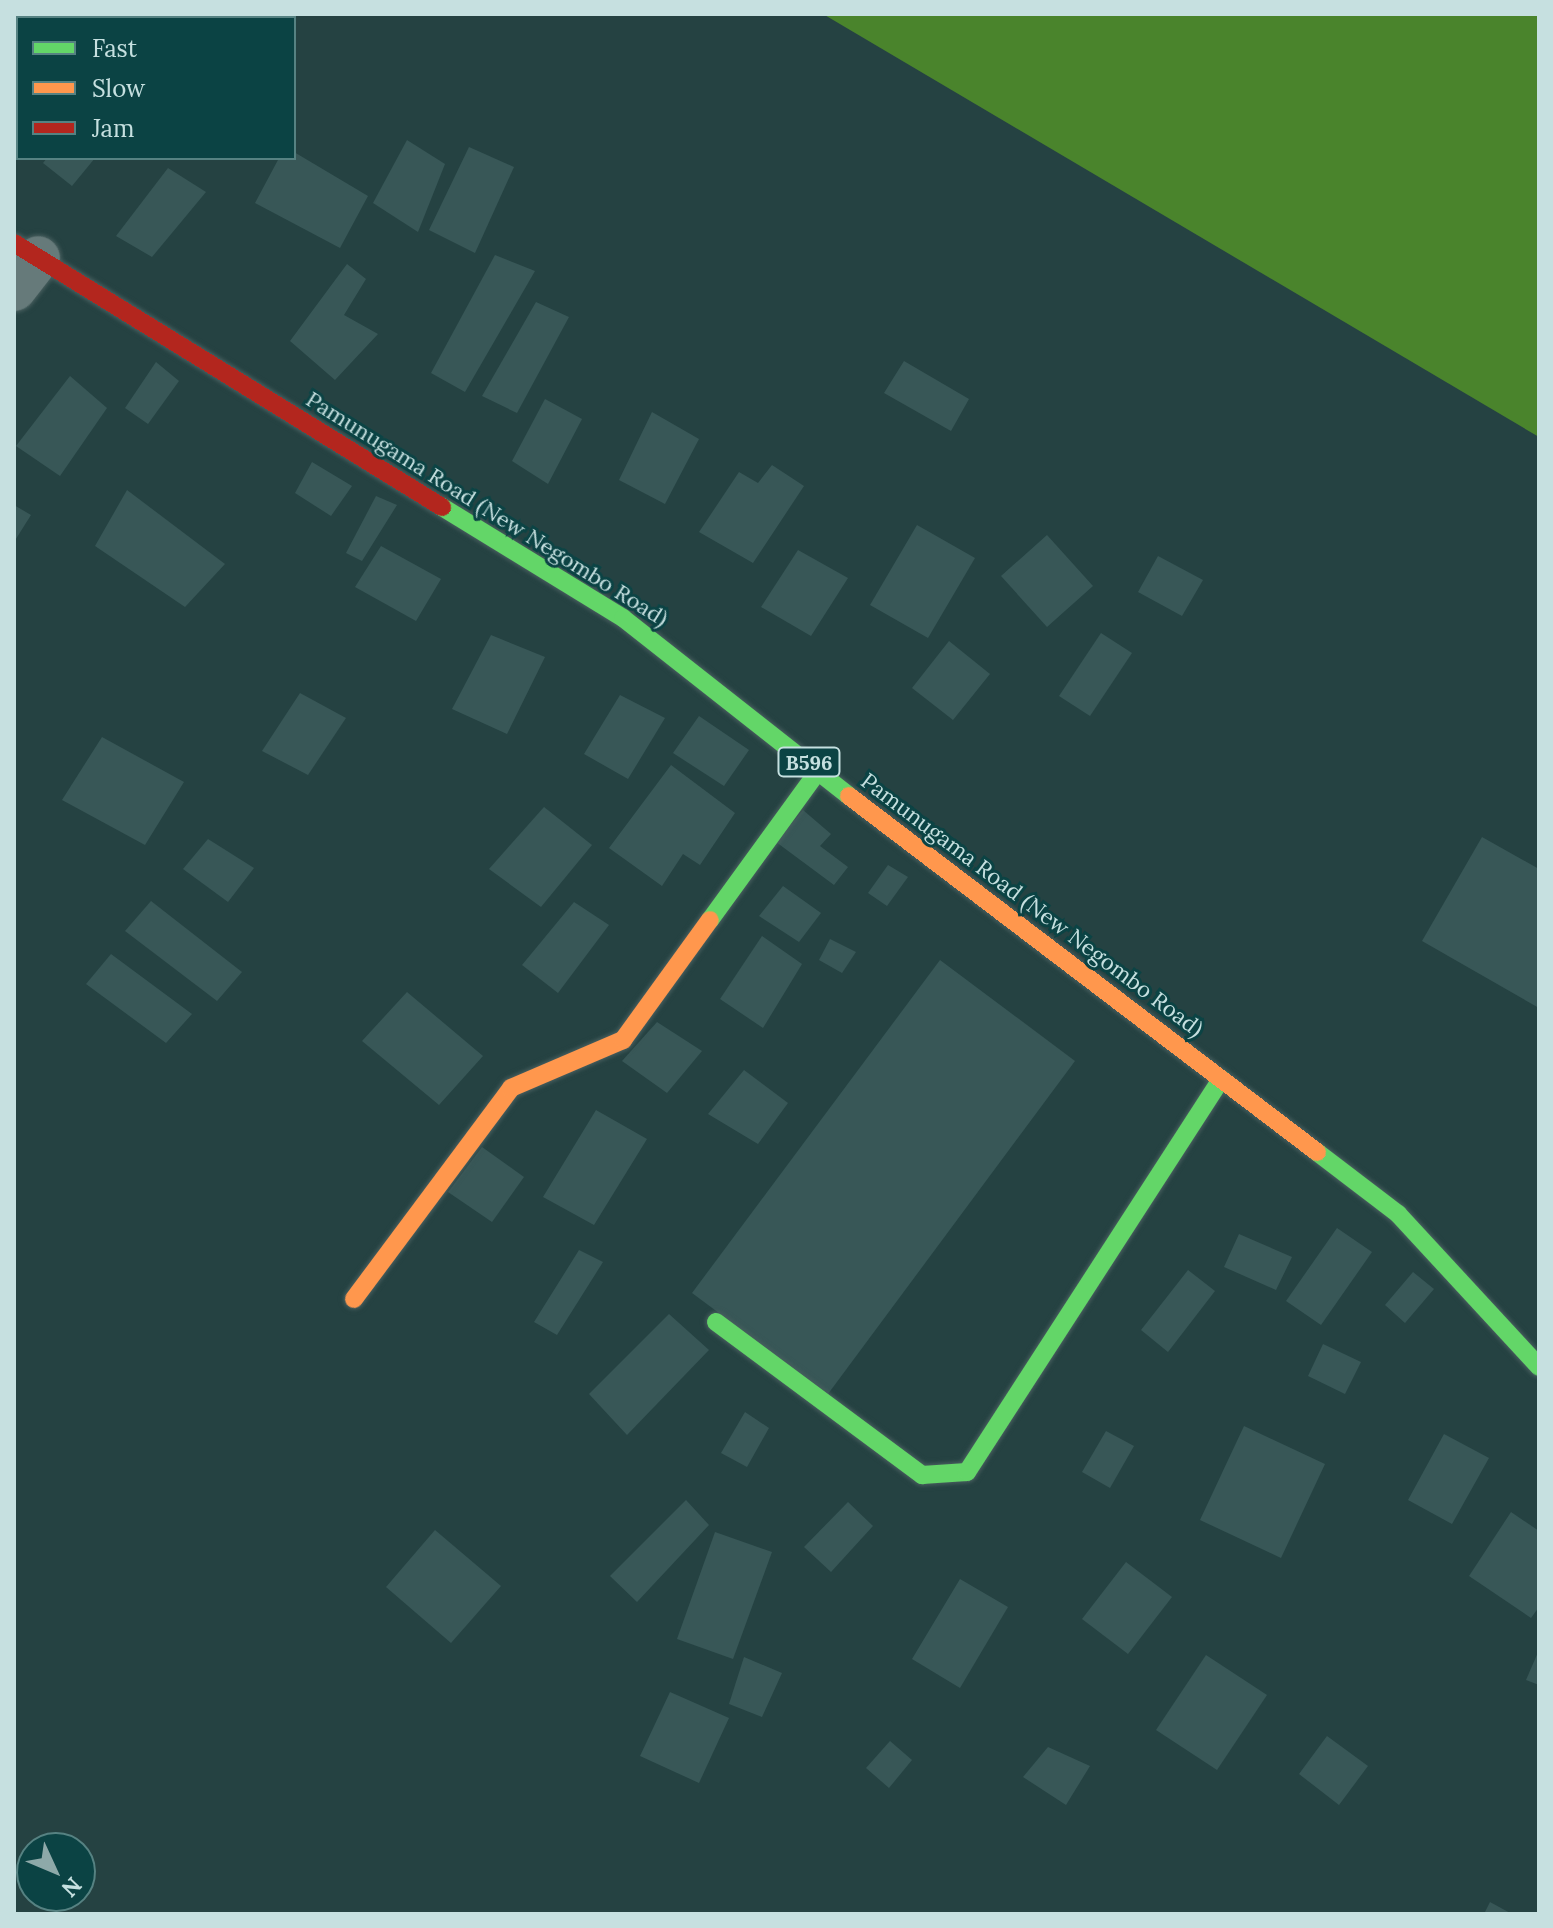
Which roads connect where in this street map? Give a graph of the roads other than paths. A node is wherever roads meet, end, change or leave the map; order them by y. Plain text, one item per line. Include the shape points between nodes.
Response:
1 (22, 264) edge
2 (819, 770) junction
3 (1221, 1079) junction
4 (354, 1299) dead end
5 (716, 1322) dead end
6 (1539, 1367) edge

1 - 2 main road, Pamunugama Road (New Negombo Road) / B596 via 623,618
2 - 3 main road, Pamunugama Road (New Negombo Road) / B596
2 - 4 main road via 623,1040 511,1088
3 - 5 main road via 967,1472 922,1475
3 - 6 main road, Pamunugama Road (New Negombo Road) / B596 via 1398,1214

